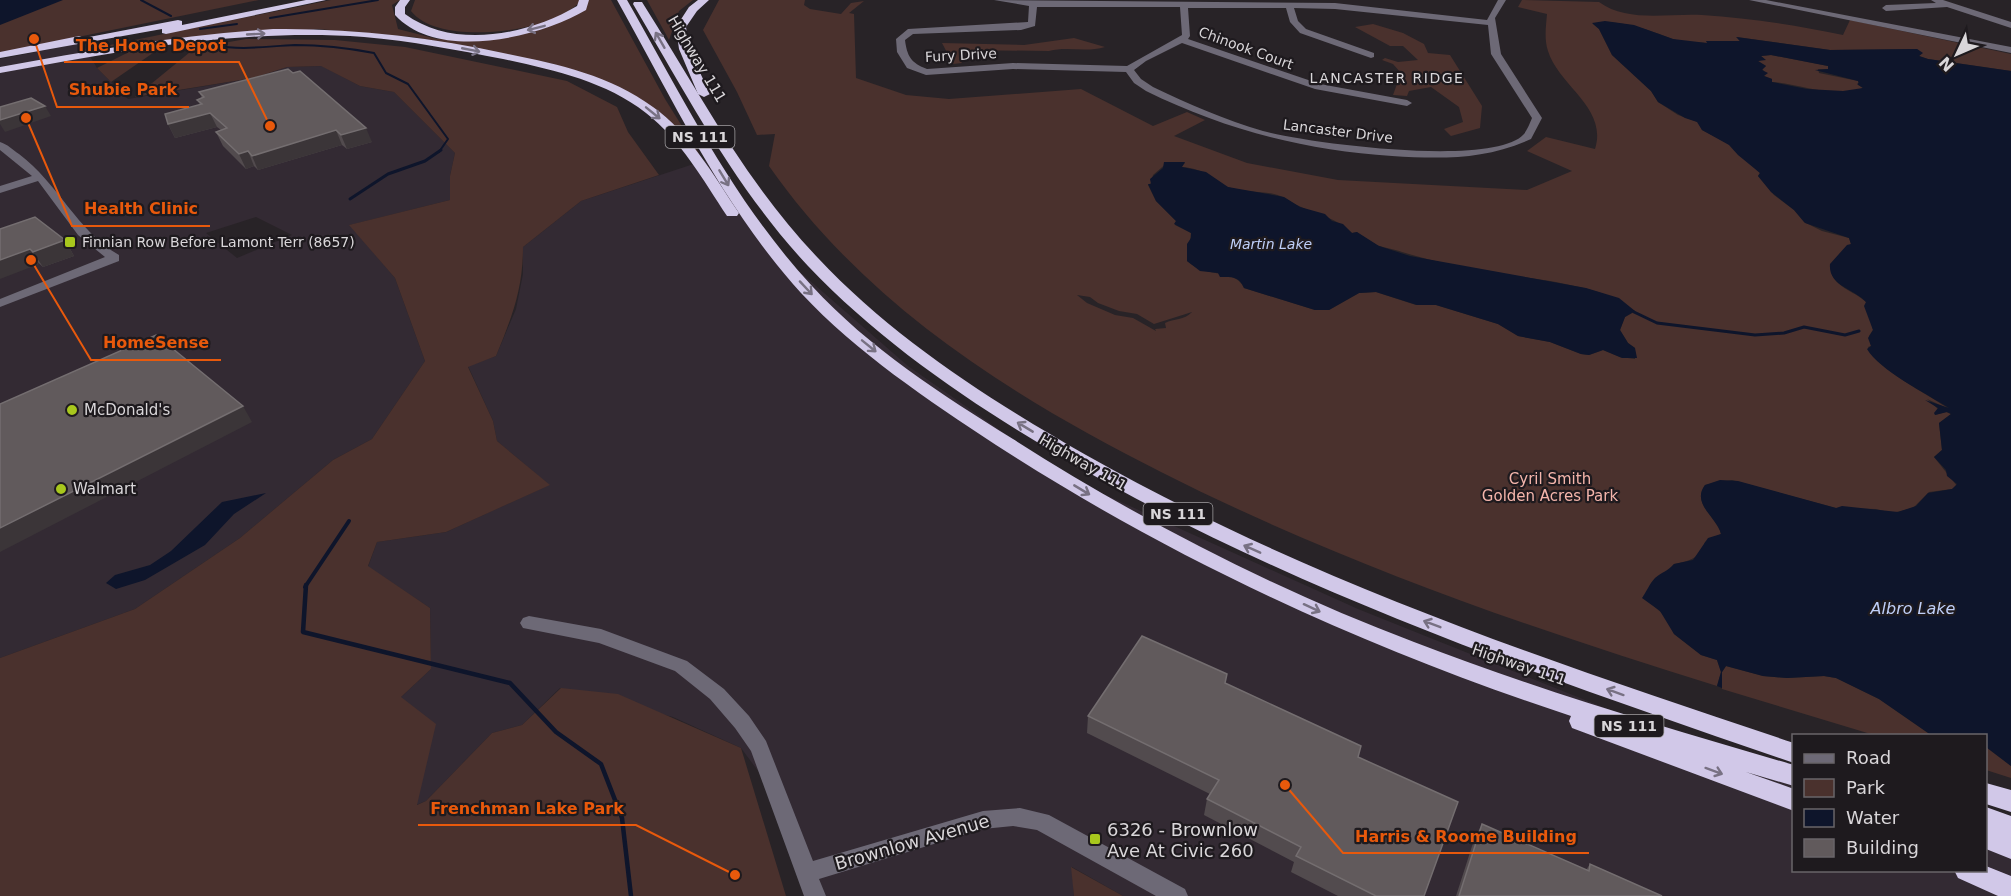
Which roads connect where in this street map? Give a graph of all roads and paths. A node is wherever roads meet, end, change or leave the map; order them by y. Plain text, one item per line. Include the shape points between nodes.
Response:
1 (263, 0) edge
2 (294, 0) edge
3 (313, 0) edge
4 (321, 0) edge
5 (405, 0) edge
6 (584, 0) edge
7 (622, 0) edge
8 (636, 0) edge
9 (704, 0) edge
10 (998, 0) edge
11 (1502, 0) edge
12 (1753, 0) edge
13 (1935, 0) edge
14 (1514, 1) edge
15 (1184, 3) junction
16 (1034, 4) junction
17 (1289, 5) junction
18 (1944, 5) junction
19 (1886, 8) dead end
20 (1494, 11) junction
21 (1504, 13) junction
22 (1493, 23) junction
23 (2011, 25) edge
24 (1182, 40) junction
25 (2011, 51) edge
26 (1371, 55) dead end
27 (0, 62) edge
28 (1128, 69) junction
29 (1407, 104) dead end
30 (0, 145) edge
31 (39, 177) junction
32 (0, 190) edge
33 (759, 195) junction
34 (788, 269) junction
35 (0, 303) edge
36 (529, 623) dead end
37 (1466, 671) junction
38 (1670, 711) junction
39 (1792, 743) edge
40 (1792, 752) edge
41 (1792, 776) edge
42 (1987, 794) edge
43 (1792, 799) edge
44 (2011, 801) edge
45 (1987, 818) edge
46 (2011, 827) edge
47 (1987, 838) edge
48 (2011, 847) edge
49 (1972, 872) edge
50 (807, 873) junction
51 (2011, 889) edge
52 (815, 896) edge
53 (1177, 896) edge

1 - 27 highway
2 - 27 highway
3 - 27 highway
4 - 27 highway
6 -> 5 highway via 582,8 556,23 487,36 421,30 400,15
7 -> 34 highway, Highway 111 / NS 111 via 737,200
33 -> 8 highway, Highway 111 / NS 111 via 734,166
9 - 33 highway via 681,27 684,49 707,100 747,164
10 - 16 street
11 - 20 street
12 - 25 street
13 - 18 street
14 - 21 street
15 - 16 street
15 - 17 street
15 - 24 street via 1187,31
16 - 28 street, Fury Drive via 1034,22 1028,26 911,31 900,39 902,52 910,66 926,72 1032,65
17 - 22 street via 1360,8
17 - 26 street via 1294,22 1303,31
18 - 19 street
18 - 23 street
20 - 21 street
20 - 22 street, Lancaster Drive
21 - 22 street via 1501,20
22 - 28 street, Lancaster Drive via 1496,54 1537,118 1537,126 1520,142 1484,152 1371,151 1274,136 1220,120 1161,94 1138,81
24 - 28 street via 1144,56
24 - 29 street, Chinook Court via 1318,87
27 -> 34 highway via 232,35 302,33 401,38 556,67 605,84 651,111 685,148 749,237
30 - 31 street
31 - 32 street
31 - 35 street via 71,219 115,258
38 -> 33 highway, Highway 111 / NS 111 via 1346,590 1150,500 1000,412 898,339 812,261
34 -> 37 highway, Highway 111 / NS 111 via 824,308 922,387 1089,494 1323,613
36 - 50 street via 602,636 681,666 717,694 759,747
37 - 41 highway, Highway 111 / NS 111
37 -> 43 highway via 1591,726
38 - 39 highway
38 - 40 highway, Highway 111 / NS 111
42 - 44 highway
45 - 46 highway
47 - 48 highway
49 - 51 highway
50 - 52 street
50 - 53 street, Brownlow Avenue via 983,820 1026,816

